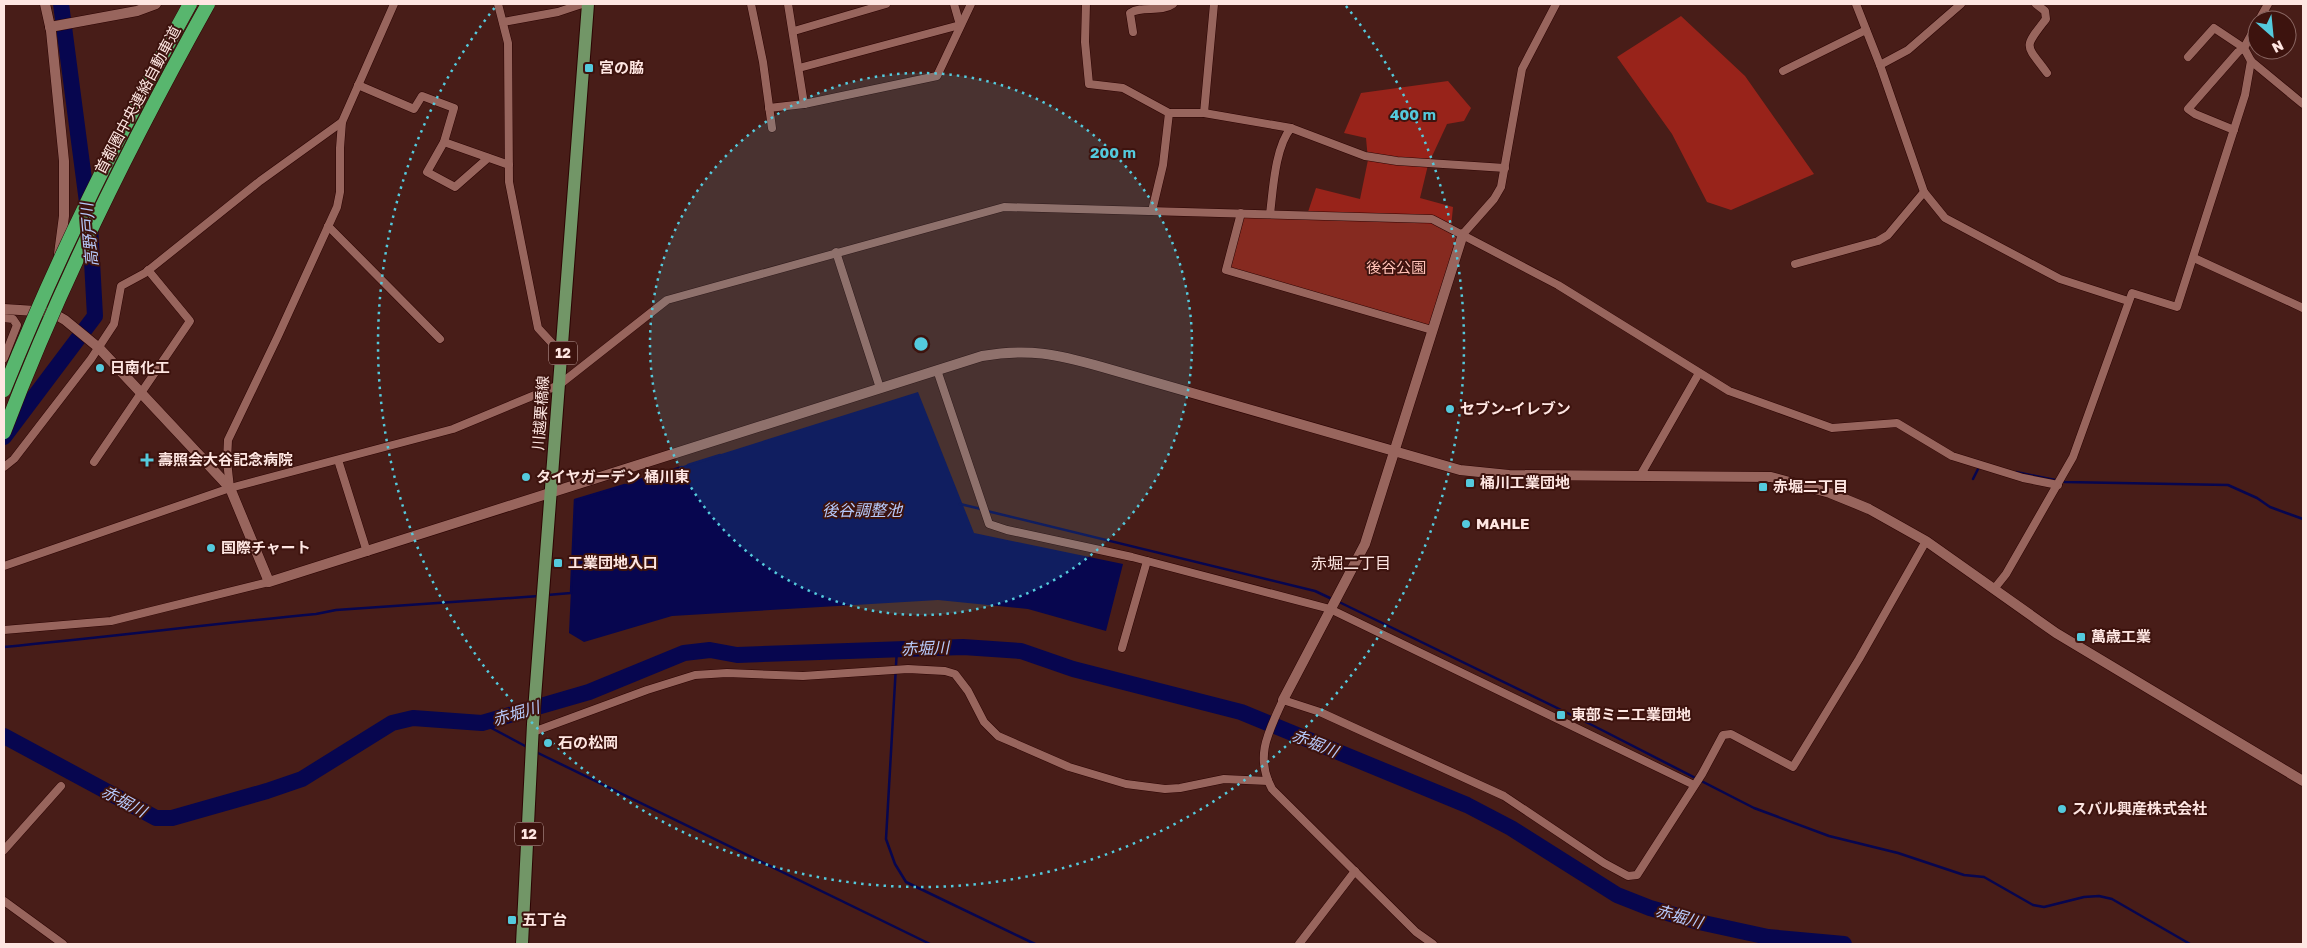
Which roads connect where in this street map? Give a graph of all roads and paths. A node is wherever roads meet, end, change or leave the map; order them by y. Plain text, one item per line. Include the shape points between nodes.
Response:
1 (45, 4) edge
2 (156, 4) edge
3 (190, 4) edge
4 (208, 4) edge
5 (393, 4) edge
6 (498, 4) edge
7 (582, 4) edge
8 (588, 4) edge
9 (751, 4) edge
10 (788, 4) edge
11 (886, 4) edge
12 (954, 4) edge
13 (971, 4) edge
14 (1086, 4) edge
15 (1173, 4) edge
16 (1214, 4) edge
17 (1556, 4) edge
18 (1856, 4) edge
19 (1961, 4) edge
20 (2036, 4) edge
21 (503, 22) junction
22 (960, 25) junction
23 (50, 27) junction
24 (794, 30) junction
25 (1866, 30) junction
26 (1133, 32) dead end
27 (2247, 42) edge
28 (2244, 48) junction
29 (2188, 56) dead end
30 (2251, 61) junction
31 (1880, 65) junction
32 (799, 68) junction
33 (1782, 70) dead end
34 (2047, 73) dead end
35 (358, 85) junction
36 (804, 104) junction
37 (2303, 104) edge
38 (770, 108) junction
39 (1169, 113) junction
40 (1204, 113) junction
41 (342, 122) junction
42 (772, 128) dead end
43 (1291, 128) junction
44 (2234, 130) junction
45 (444, 142) junction
46 (488, 158) junction
47 (509, 165) junction
48 (1505, 168) junction
49 (1924, 192) junction
50 (1152, 211) junction
51 (1241, 213) junction
52 (1270, 214) junction
53 (328, 226) junction
54 (1463, 234) junction
55 (836, 252) junction
56 (2194, 258) junction
57 (1795, 264) dead end
58 (148, 270) junction
59 (2128, 302) junction
60 (2303, 308) edge
61 (4, 309) edge
62 (51, 312) junction
63 (4, 318) edge
64 (1432, 330) junction
65 (440, 339) dead end
66 (99, 348) junction
67 (563, 354) junction
68 (4, 358) edge
69 (937, 370) junction
70 (1699, 374) junction
71 (559, 385) junction
72 (880, 388) junction
73 (4, 390) edge
74 (140, 392) junction
75 (4, 432) edge
76 (1392, 452) junction
77 (338, 460) junction
78 (94, 462) dead end
79 (4, 467) edge
80 (1640, 476) junction
81 (2058, 485) junction
82 (230, 488) junction
83 (552, 493) junction
84 (1926, 541) junction
85 (367, 552) junction
86 (1147, 561) junction
87 (4, 566) edge
88 (269, 582) junction
89 (1994, 589) junction
90 (1330, 609) junction
91 (4, 630) edge
92 (1122, 648) dead end
93 (1283, 700) junction
94 (533, 728) junction
95 (2303, 781) edge
96 (1268, 782) junction
97 (1694, 784) junction
98 (61, 786) dead end
99 (4, 850) edge
100 (1355, 871) junction
101 (4, 901) edge
102 (63, 944) edge
103 (522, 944) edge
104 (1299, 944) edge
105 (1433, 944) edge

1 - 23 street
2 - 23 street via 137,11
3 - 73 highway, 首都圏中央連絡自動車道, bridge via 115,143
4 - 75 highway, 首都圏中央連絡自動車道, bridge via 126,156 42,339
5 - 35 street
6 - 21 street
7 - 21 street
8 - 67 main road, 川越栗橋線 / 12
9 - 38 street
10 - 24 street
11 - 24 street
12 - 22 street
13 - 22 street
14 - 39 street via 1089,84 1123,88
15 - 26 street via 1134,10 1130,13
16 - 40 street
17 - 48 street via 1522,69
18 - 25 street
19 - 31 street via 1908,50
20 - 34 street via 2045,11 2046,19 2029,42 2029,47
21 - 47 street via 510,76
22 - 32 street
22 - 36 street via 937,76
23 - 62 street via 64,161 64,216
24 - 32 street
25 - 31 street
25 - 33 street
27 - 28 street
28 - 29 street via 2214,28
28 - 30 street
28 - 44 street via 2188,109
30 - 37 street
30 - 44 street via 2246,95
31 - 49 street
32 - 36 street
35 - 41 street
35 - 45 street via 414,109 422,96 454,108
36 - 38 street
38 - 42 street
39 - 40 street
39 - 50 street via 1163,165
40 - 43 street
41 - 53 street via 340,192
41 - 58 street
43 - 48 street via 1365,156 1397,162
43 - 52 street via 1277,163
44 - 56 street
45 - 46 street
45 - 46 street via 427,172 455,187
46 - 47 street
47 - 67 street via 509,182 538,328
48 - 54 street via 1501,187 1494,199
49 - 57 street via 1888,235 1878,241
49 - 59 street via 1945,218 1965,230 2060,279
50 - 51 street
50 - 55 street via 1004,207
51 - 52 street
51 - 64 street via 1226,270
52 - 54 street via 1432,219
53 - 65 street
53 - 82 street via 228,440
54 - 64 street
54 - 70 street via 1558,285
55 - 71 street via 667,300
55 - 72 street
56 - 59 street via 2177,307 2132,293
56 - 60 street
58 - 66 street via 120,286 114,324
58 - 74 street via 190,321
59 - 81 street via 2073,457
61 - 62 street
62 - 66 street
63 - 68 street via 13,318 17,325
64 - 76 street
66 - 74 street
66 - 79 street via 20,452
67 - 71 main road, 川越栗橋線 / 12
69 - 72 street
69 - 76 street via 1005,352 1044,352
69 - 86 street via 989,524
70 - 80 street
70 - 81 street via 1729,391 1832,428 1897,423 1952,456
71 - 77 street via 453,429
71 - 83 main road, 川越栗橋線 / 12
72 - 83 street
74 - 78 street
74 - 82 street
76 - 80 street via 1446,467 1509,476
76 - 90 street via 1365,544
77 - 82 street
77 - 85 street
80 - 84 street via 1771,477 1830,492 1869,509
81 - 89 street
82 - 87 street
82 - 88 street
83 - 85 street
83 - 94 main road, 川越栗橋線 / 12
84 - 89 street
84 - 97 street via 1793,767 1730,734 1723,735
85 - 88 street
86 - 90 street
86 - 92 street
88 - 91 street via 111,621
89 - 95 street via 2056,634
90 - 93 street
90 - 97 street
93 - 96 street via 1265,740 1263,762
93 - 97 street via 1320,712 1504,796 1628,876 1637,875
94 - 96 street via 695,675 803,676 908,669 945,671 955,674 984,722 998,736 1069,767 1126,784 1165,789 1224,779
94 - 103 main road, 川越栗橋線 / 12
96 - 100 street via 1272,790
98 - 99 street
100 - 104 street
100 - 105 street via 1416,932
101 - 102 street

